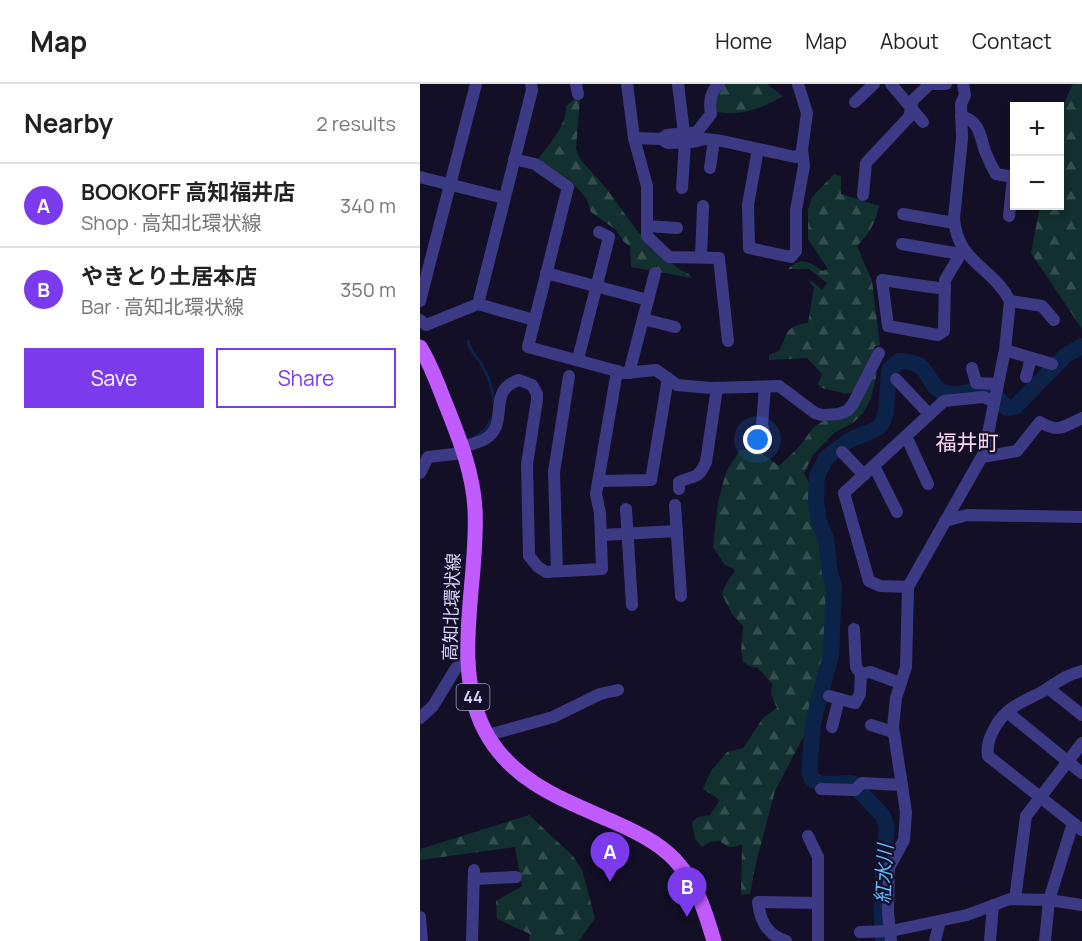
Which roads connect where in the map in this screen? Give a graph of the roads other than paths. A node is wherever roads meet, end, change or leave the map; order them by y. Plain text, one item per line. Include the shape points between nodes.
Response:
1 (476, 84) edge
2 (531, 84) edge
3 (627, 84) edge
4 (678, 84) edge
5 (719, 84) edge
6 (798, 84) edge
7 (874, 84) edge
8 (891, 84) edge
9 (932, 84) edge
10 (946, 84) edge
11 (963, 84) edge
12 (855, 102) dead end
13 (911, 108) junction
14 (961, 117) junction
15 (923, 122) dead end
16 (634, 138) junction
17 (685, 138) junction
18 (714, 140) junction
19 (758, 148) junction
20 (802, 154) junction
21 (514, 159) junction
22 (710, 168) dead end
23 (420, 177) edge
24 (450, 184) junction
25 (682, 188) dead end
26 (863, 195) dead end
27 (504, 198) junction
28 (703, 206) dead end
29 (903, 214) dead end
30 (1009, 216) dead end
31 (954, 223) junction
32 (647, 226) junction
33 (677, 228) dead end
34 (599, 232) dead end
35 (902, 244) dead end
36 (962, 252) junction
37 (701, 257) junction
38 (546, 273) junction
39 (655, 273) dead end
40 (597, 286) junction
41 (945, 290) junction
42 (648, 300) junction
43 (420, 301) edge
44 (1011, 301) junction
45 (478, 304) junction
46 (643, 319) junction
47 (420, 320) edge
48 (534, 320) junction
49 (1054, 320) dead end
50 (675, 327) dead end
51 (728, 340) dead end
52 (420, 347) edge
53 (1005, 350) junction
54 (879, 352) dead end
55 (1031, 358) junction
56 (578, 359) junction
57 (1052, 364) dead end
58 (972, 368) dead end
59 (623, 372) junction
60 (569, 376) dead end
61 (1026, 377) dead end
62 (668, 378) junction
63 (896, 379) dead end
64 (765, 387) junction
65 (717, 388) junction
66 (996, 394) junction
67 (929, 414) junction
68 (1082, 418) edge
69 (765, 435) dead end
70 (906, 436) junction
71 (463, 450) junction
72 (842, 452) dead end
73 (982, 457) junction
74 (874, 466) junction
75 (420, 473) edge
76 (864, 475) junction
77 (599, 481) junction
78 (928, 484) dead end
79 (679, 489) dead end
80 (675, 505) dead end
81 (626, 509) dead end
82 (897, 512) dead end
83 (1082, 517) edge
84 (945, 521) junction
85 (677, 531) junction
86 (627, 534) junction
87 (602, 535) junction
88 (557, 571) junction
89 (908, 587) junction
90 (681, 596) dead end
91 (632, 605) dead end
92 (854, 629) dead end
93 (468, 659) junction
94 (1082, 670) edge
95 (861, 674) junction
96 (900, 683) junction
97 (1048, 688) junction
98 (618, 690) dead end
99 (1007, 712) junction
100 (1082, 715) edge
101 (420, 718) edge
102 (871, 725) dead end
103 (832, 728) dead end
104 (893, 732) junction
105 (488, 735) junction
106 (1082, 743) edge
107 (1068, 761) junction
108 (1082, 772) edge
109 (903, 785) junction
110 (821, 789) dead end
111 (1040, 797) junction
112 (1077, 827) edge
113 (808, 836) dead end
114 (516, 877) dead end
115 (1015, 899) junction
116 (1049, 900) junction
117 (818, 903) junction
118 (993, 905) junction
119 (1082, 905) edge
120 (420, 917) edge
121 (940, 921) junction
122 (860, 932) dead end
123 (891, 936) edge
124 (422, 941) edge
125 (472, 941) edge
126 (714, 941) edge
127 (786, 941) edge
128 (818, 941) edge
129 (935, 941) edge
130 (990, 941) edge
131 (1045, 941) edge

1 - 24 street
2 - 21 street
3 - 16 street
4 - 17 street
5 - 17 street via 710,99 711,114 696,132
6 - 20 street via 807,113
7 - 12 street
8 - 13 street
9 - 10 street
9 - 13 street via 913,100
11 - 14 street
13 - 15 street
13 - 26 street via 909,117 866,163
14 - 30 street via 980,130 996,174 1013,177
14 - 31 street
16 - 17 street
16 - 32 street via 647,186
17 - 18 street
17 - 25 street
18 - 19 street
18 - 22 street
19 - 20 street via 795,157
19 - 20 street via 748,205 749,248 791,256 796,251
21 - 27 street
21 - 38 street via 535,164 568,187
23 - 24 street
24 - 27 street
24 - 43 street
27 - 45 street
28 - 37 street
29 - 31 street
31 - 36 street
32 - 33 street
32 - 37 street via 647,236 669,257
34 - 40 street via 609,237
35 - 36 street
36 - 41 street via 945,280
36 - 44 street
37 - 51 street via 718,258 720,263
38 - 40 street
38 - 48 street
39 - 42 street
40 - 42 street
40 - 56 street
41 - 41 street via 944,331 938,335 888,326 882,280
42 - 46 street
44 - 49 street via 1041,306
44 - 53 street
45 - 47 street via 426,325
45 - 48 street
46 - 50 street
46 - 59 street
48 - 56 street via 528,347
52 - 71 main road, 高知北環状線 / 44
53 - 55 street
53 - 66 street
54 - 64 street via 847,411 815,413 778,386
55 - 57 street
55 - 61 street
56 - 59 street
58 - 66 street via 976,383
59 - 62 street via 656,369
59 - 77 street
60 - 88 street via 554,472
62 - 65 street via 677,385
62 - 77 street via 651,480
63 - 67 street
64 - 65 street
64 - 69 street
65 - 79 street via 706,462 693,479 679,482
66 - 67 street via 947,400
66 - 73 street
67 - 70 street
68 - 73 street via 1060,429 1040,422 1017,451
70 - 74 street
70 - 78 street
71 - 75 street via 428,457
71 - 88 street via 494,430 505,386 519,380 532,385 537,400 527,464 529,556 546,572
71 - 93 main road, 高知北環状線 / 44 via 475,508
72 - 76 street
73 - 84 street
74 - 76 street
74 - 82 street
76 - 89 street via 844,493 856,534 860,572 874,584
77 - 87 street via 596,494
80 - 85 street
81 - 86 street
83 - 84 street via 967,515
84 - 89 street
85 - 86 street
85 - 90 street
86 - 87 street
86 - 91 street
87 - 88 street via 602,569
89 - 96 street via 906,667
92 - 95 street via 856,667
93 - 101 street via 456,668 433,706
93 - 105 main road, 高知北環状線 / 44 via 470,686
94 - 97 street
95 - 96 street via 870,672
95 - 103 street via 855,703 834,697
96 - 104 street
97 - 99 street
97 - 100 street
98 - 105 street via 600,694 553,717
99 - 107 street
99 - 111 street via 992,733 988,756
102 - 104 street
104 - 109 street
105 - 126 main road, 高知北環状線 / 44 via 496,749 527,779 549,793 631,829 663,849 697,890
106 - 107 street
107 - 108 street
107 - 111 street
109 - 110 street
109 - 123 street via 904,840 889,868
111 - 112 street
111 - 115 street via 1026,816
112 - 116 street
113 - 117 street via 818,857
114 - 125 street via 474,874
115 - 116 street
115 - 118 street
116 - 119 street
116 - 131 street
117 - 127 street via 758,902 768,932
117 - 128 street
118 - 121 street
118 - 130 street
120 - 124 street
121 - 123 street
121 - 129 street
122 - 123 street

